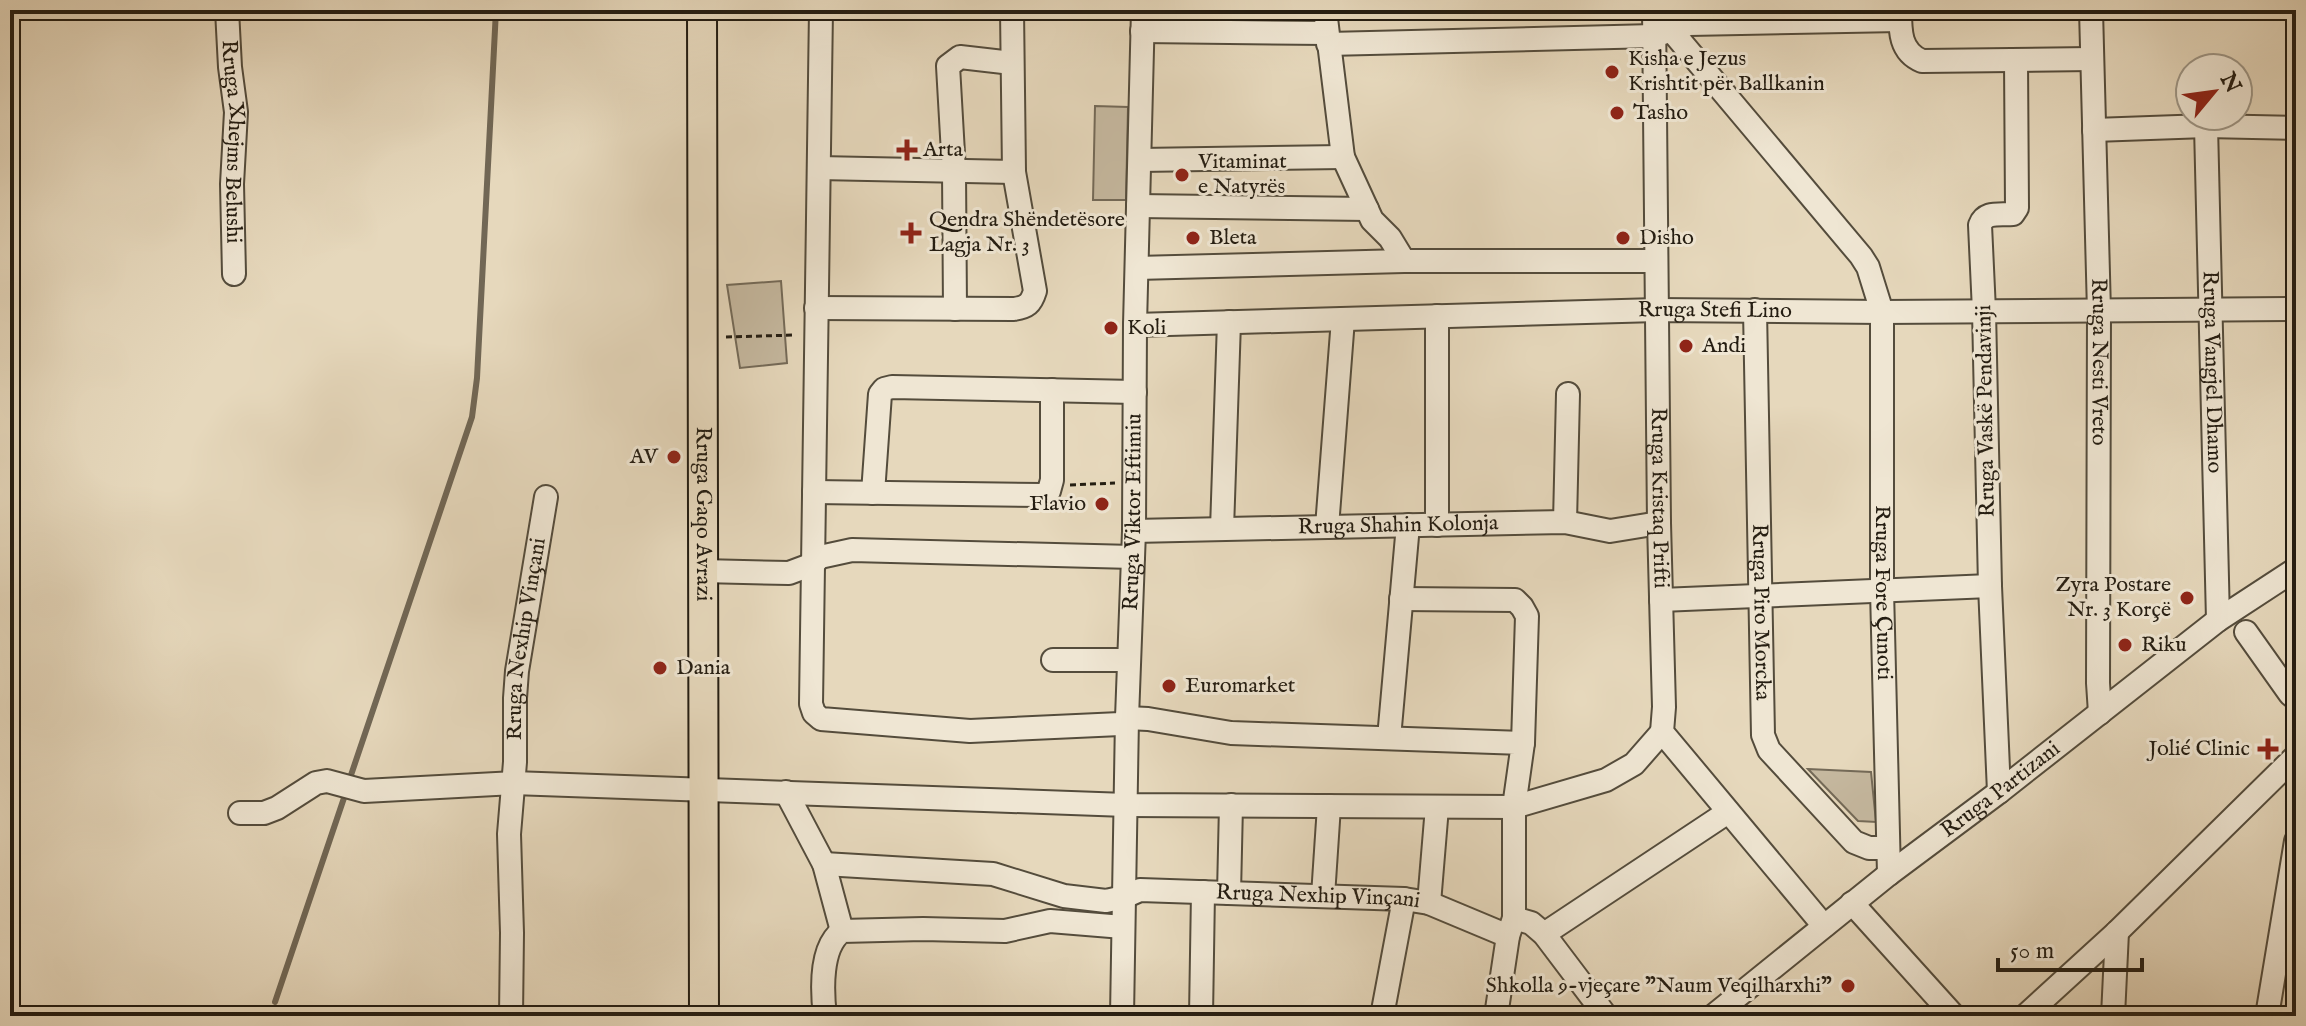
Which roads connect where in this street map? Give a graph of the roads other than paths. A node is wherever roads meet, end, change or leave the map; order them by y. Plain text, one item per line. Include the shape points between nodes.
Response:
1 (227, 10) edge
2 (702, 10) edge
3 (821, 10) edge
4 (1012, 10) edge
5 (1325, 10) edge
6 (1654, 10) edge
7 (2091, 10) edge
8 (1900, 15) edge
9 (1142, 21) edge
10 (1663, 33) junction
11 (1327, 39) junction
12 (2092, 59) junction
13 (2016, 60) junction
14 (1012, 63) junction
15 (2174, 127) edge
16 (2254, 127) edge
17 (2296, 128) edge
18 (2094, 130) junction
19 (2206, 132) edge
20 (1343, 157) junction
21 (1140, 160) junction
22 (819, 168) junction
23 (954, 171) junction
24 (1014, 172) junction
25 (1138, 206) junction
26 (1367, 209) junction
27 (1404, 261) junction
28 (1656, 261) junction
29 (1137, 268) junction
30 (234, 274) dead end
31 (816, 308) junction
32 (955, 309) junction
33 (2296, 309) edge
34 (1657, 310) junction
35 (1755, 310) junction
36 (2210, 310) junction
37 (1984, 311) junction
38 (1882, 312) junction
39 (2099, 312) junction
40 (1437, 316) junction
41 (1343, 319) junction
42 (1229, 322) junction
43 (1135, 325) junction
44 (1052, 390) junction
45 (1135, 392) junction
46 (1568, 394) dead end
47 (814, 492) junction
48 (873, 493) junction
49 (546, 497) dead end
50 (1565, 522) junction
51 (1659, 523) junction
52 (1408, 525) junction
53 (1437, 525) junction
54 (1327, 527) junction
55 (1222, 529) junction
56 (1134, 531) junction
57 (1133, 557) junction
58 (813, 564) junction
59 (2295, 567) edge
60 (702, 571) junction
61 (1990, 586) junction
62 (1882, 590) junction
63 (1759, 595) junction
64 (1401, 599) junction
65 (1661, 600) junction
66 (2218, 620) junction
67 (2246, 632) dead end
68 (1053, 660) dead end
69 (1129, 660) junction
70 (2296, 699) edge
71 (2100, 713) junction
72 (1127, 718) junction
73 (1662, 732) junction
74 (1389, 738) junction
75 (1523, 743) junction
76 (2296, 756) edge
77 (513, 783) junction
78 (702, 789) junction
79 (786, 792) junction
80 (1999, 792) junction
81 (1126, 805) junction
82 (1231, 805) junction
83 (1329, 806) junction
84 (1437, 807) junction
85 (1514, 807) junction
86 (1728, 812) junction
87 (240, 813) dead end
88 (2296, 841) edge
89 (1888, 848) junction
90 (824, 864) junction
91 (1889, 874) junction
92 (2293, 889) edge
93 (1203, 892) junction
94 (1229, 893) junction
95 (1323, 896) junction
96 (1124, 897) junction
97 (1404, 899) junction
98 (1429, 903) junction
99 (1852, 903) junction
100 (1824, 926) junction
101 (1123, 927) junction
102 (1511, 927) junction
103 (842, 931) junction
104 (2117, 932) junction
105 (1544, 934) junction
106 (511, 1016) edge
107 (704, 1016) edge
108 (825, 1016) edge
109 (1122, 1016) edge
110 (1201, 1016) edge
111 (1382, 1016) edge
112 (1496, 1016) edge
113 (1606, 1016) edge
114 (1713, 1016) edge
115 (1954, 1016) edge
116 (2025, 1016) edge
117 (2113, 1016) edge
118 (2267, 1016) edge

1 - 30 street, Rruga Xhejms Belushi via 236,112
2 - 60 main road, Rruga Gaqo Avrazi
3 - 22 street
4 - 14 street
5 - 11 street
6 - 10 street, Rruga Kristaq Prifti
7 - 12 street, Rruga Nesti Vreto
8 - 10 street via 1689,24
8 - 13 street via 1904,47 1911,57
9 - 11 street
9 - 21 street, Rruga Viktor Eftimiu
10 - 11 street
10 - 28 street, Rruga Kristaq Prifti
10 - 38 street, Rruga Fore Çunoti via 1861,256
11 - 20 street
12 - 13 street
12 - 18 street, Rruga Nesti Vreto
13 - 37 street, Rruga Vaskë Pendavinji via 2017,208 2013,214 1982,218
14 - 23 street via 960,57 948,66
14 - 24 street
15 - 18 street
16 - 17 street
18 - 39 street, Rruga Nesti Vreto
19 - 36 street, Rruga Vangjel Dhamo
20 - 21 street
20 - 26 street
21 - 25 street, Rruga Viktor Eftimiu
22 - 23 street
22 - 31 street
23 - 24 street
23 - 32 street
24 - 32 street via 1035,291 1032,301 1014,309
25 - 26 street
25 - 29 street, Rruga Viktor Eftimiu
26 - 27 street
27 - 28 street
27 - 29 street
28 - 34 street, Rruga Kristaq Prifti
29 - 43 street, Rruga Viktor Eftimiu
31 - 32 street
31 - 47 street
33 - 36 street, Rruga Stefi Lino
34 - 35 street, Rruga Stefi Lino
34 - 40 street, Rruga Stefi Lino
34 - 51 street, Rruga Kristaq Prifti
35 - 38 street, Rruga Stefi Lino
35 - 63 street, Rruga Piro Morcka
36 - 39 street, Rruga Stefi Lino
36 - 66 street, Rruga Vangjel Dhamo
37 - 38 street, Rruga Stefi Lino
37 - 39 street, Rruga Stefi Lino
37 - 61 street, Rruga Vaskë Pendavinji
38 - 62 street, Rruga Fore Çunoti
39 - 71 street, Rruga Nesti Vreto
40 - 41 street, Rruga Stefi Lino
40 - 53 street
41 - 42 street, Rruga Stefi Lino
41 - 54 street
42 - 43 street, Rruga Stefi Lino
42 - 55 street
43 - 45 street, Rruga Viktor Eftimiu
44 - 45 street
44 - 48 street via 884,389
44 - 48 street via 1049,491
45 - 56 street, Rruga Viktor Eftimiu
46 - 50 street
47 - 48 street
47 - 58 street
49 - 77 street, Rruga Nexhip Vinçani via 517,671
50 - 51 street, Rruga Shahin Kolonja via 1610,531
50 - 53 street, Rruga Shahin Kolonja
51 - 65 street, Rruga Kristaq Prifti
52 - 53 street, Rruga Shahin Kolonja
52 - 54 street, Rruga Shahin Kolonja
52 - 64 street
54 - 55 street, Rruga Shahin Kolonja
55 - 56 street, Rruga Shahin Kolonja
56 - 57 street, Rruga Viktor Eftimiu
57 - 58 street via 852,550 820,557
57 - 69 street, Rruga Viktor Eftimiu
58 - 60 street via 789,573
58 - 72 street via 811,704 821,719 970,731 1120,724
59 - 66 street, Rruga Partizani
60 - 78 main road, Rruga Gaqo Avrazi
61 - 62 street
61 - 80 street, Rruga Vaskë Pendavinji
62 - 63 street
62 - 89 street, Rruga Fore Çunoti
63 - 65 street
63 - 89 street, Rruga Piro Morcka via 1763,735 1769,750 1854,842
64 - 74 street
64 - 75 street via 1515,600 1522,607 1527,616
65 - 73 street, Rruga Kristaq Prifti
66 - 71 street, Rruga Partizani
67 - 70 street
68 - 69 street
69 - 72 street, Rruga Viktor Eftimiu
71 - 80 street, Rruga Partizani
72 - 74 street via 1231,733
72 - 81 street, Rruga Viktor Eftimiu
73 - 85 street via 1634,764 1606,780
73 - 86 street
74 - 75 street
75 - 85 street
76 - 104 street
77 - 78 street
77 - 87 street via 364,791 321,782 264,813
77 - 106 street, Rruga Nexhip Vinçani
78 - 79 street
78 - 107 main road, Rruga Gaqo Avrazi
79 - 81 street
79 - 90 street
80 - 91 street, Rruga Partizani
81 - 82 street
81 - 96 street, Rruga Viktor Eftimiu
82 - 83 street
82 - 94 street
83 - 84 street
83 - 95 street
84 - 85 street
84 - 98 street
85 - 102 street
86 - 100 street
86 - 105 street
88 - 92 street
89 - 91 street, Rruga Fore Çunoti
90 - 96 street, Rruga Nexhip Vinçani via 993,874 1064,896 1106,901
90 - 103 street
91 - 99 street, Rruga Partizani
92 - 118 street
93 - 94 street, Rruga Nexhip Vinçani
93 - 96 street, Rruga Nexhip Vinçani via 1140,890
93 - 110 street
94 - 95 street, Rruga Nexhip Vinçani
95 - 97 street, Rruga Nexhip Vinçani
96 - 101 street, Rruga Viktor Eftimiu
97 - 98 street, Rruga Nexhip Vinçani
97 - 111 street
98 - 102 street, Rruga Nexhip Vinçani
99 - 100 street, Rruga Partizani
99 - 115 street
100 - 114 street, Rruga Partizani
101 - 103 street via 1050,921 1005,931
101 - 109 street, Rruga Viktor Eftimiu
102 - 105 street, Rruga Nexhip Vinçani via 1531,923
102 - 112 street
103 - 108 street via 827,949
104 - 116 street
104 - 117 street
105 - 113 street

